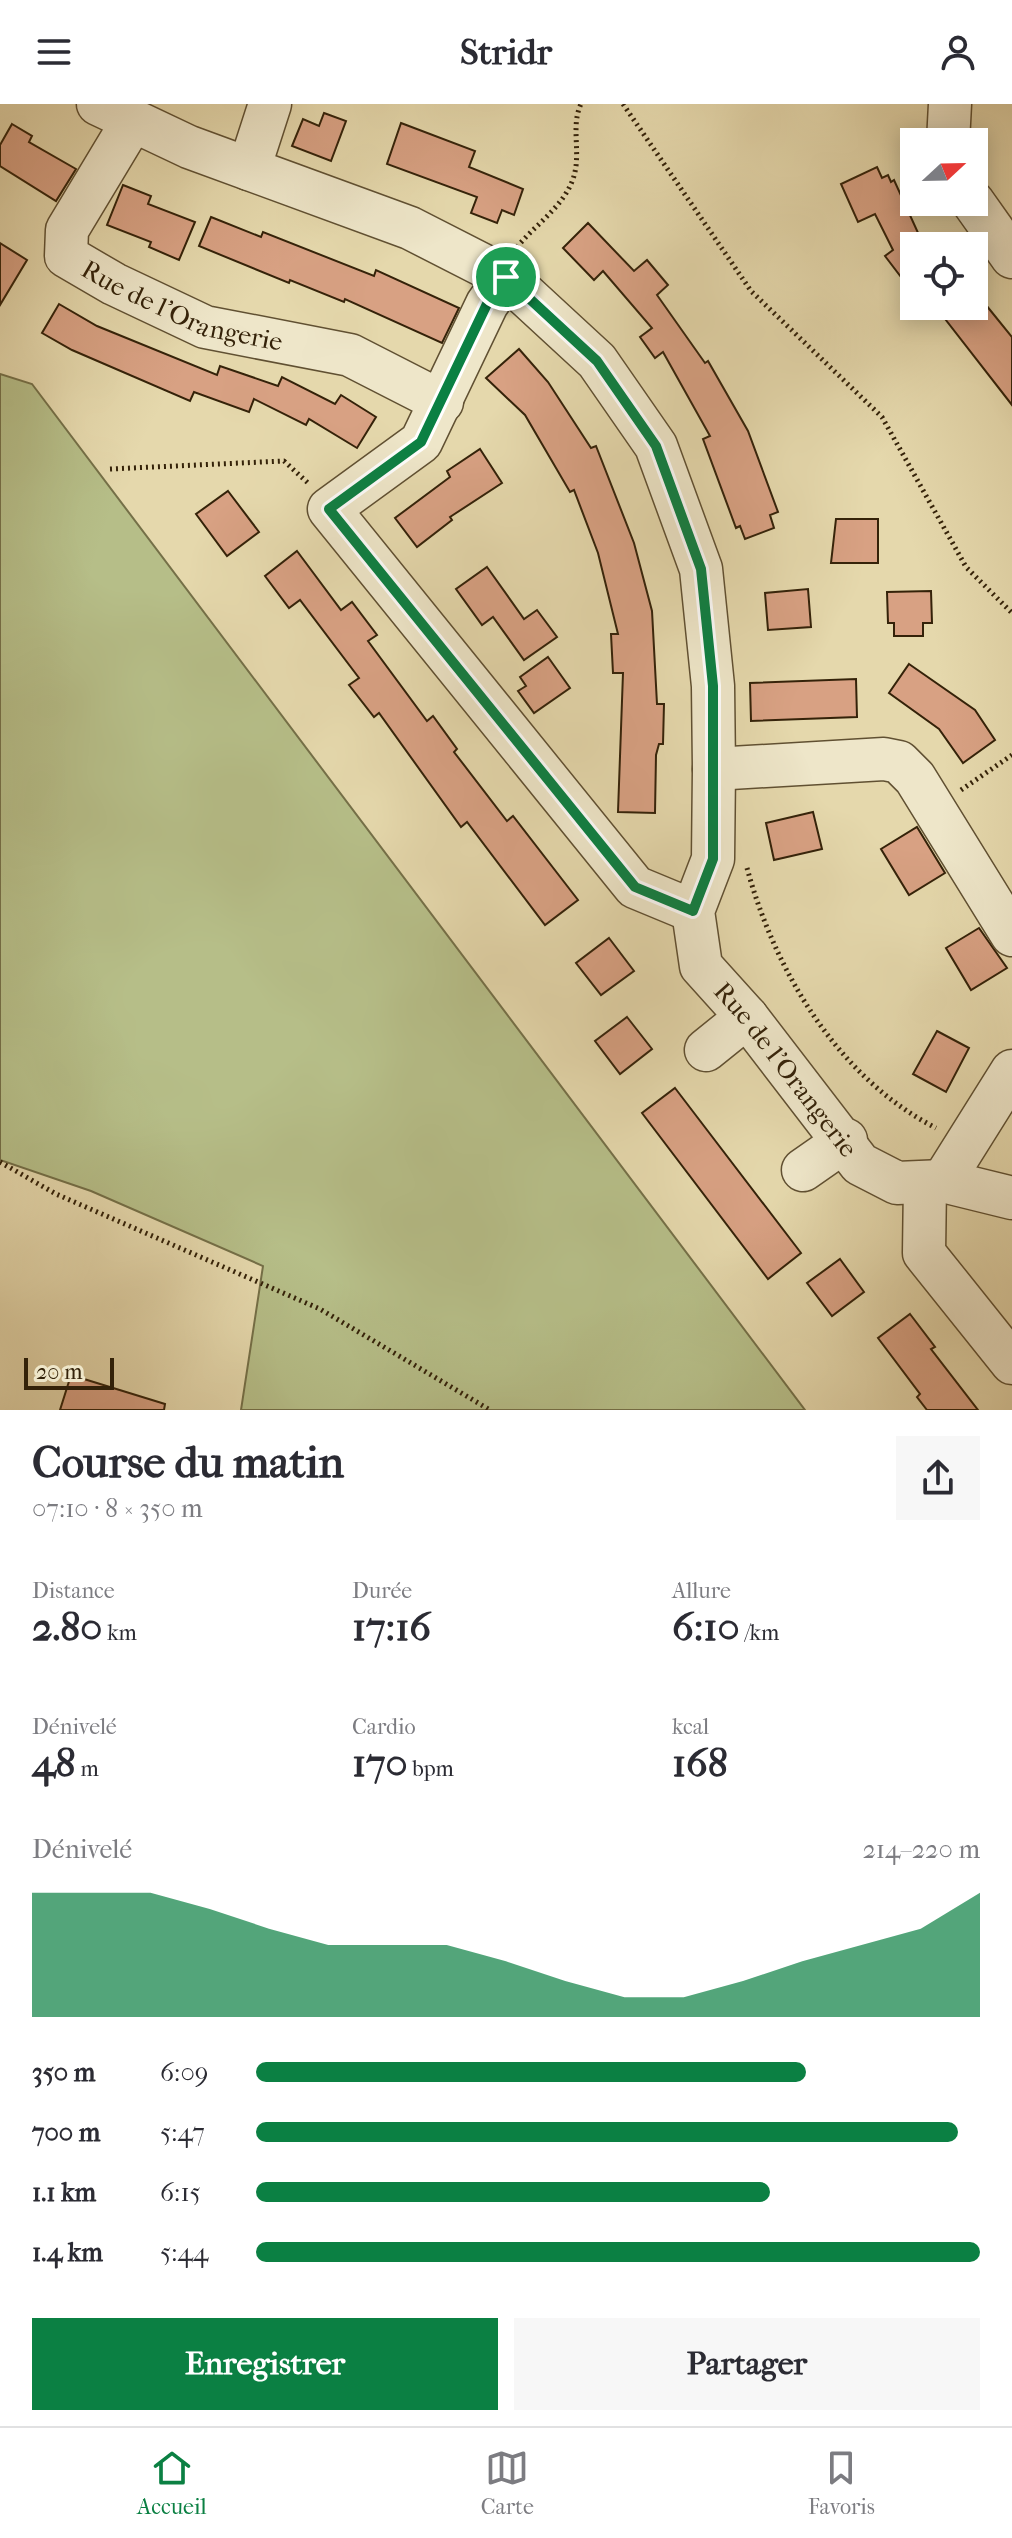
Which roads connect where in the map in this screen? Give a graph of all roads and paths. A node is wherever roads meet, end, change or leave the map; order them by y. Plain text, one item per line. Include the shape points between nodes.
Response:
1 (270, 104) edge
2 (581, 104) edge
3 (623, 104) edge
4 (950, 104) edge
5 (115, 113) edge
6 (949, 128) edge
7 (249, 169) junction
8 (983, 216) edge
9 (1012, 257) edge
10 (506, 277) junction
11 (442, 402) junction
12 (110, 469) dead end
13 (319, 496) junction
14 (1012, 613) edge
15 (1012, 755) edge
16 (714, 769) junction
17 (934, 809) junction
18 (743, 855) dead end
19 (693, 911) junction
20 (1012, 935) edge
21 (747, 1017) junction
22 (706, 1050) dead end
23 (1012, 1071) edge
24 (846, 1140) junction
25 (965, 1143) junction
26 (0, 1162) edge
27 (803, 1170) dead end
28 (934, 1182) junction
29 (1012, 1198) edge
30 (1012, 1363) edge
31 (490, 1410) edge

1 - 7 street
2 - 10 path via 575,117 574,178 559,206 539,220 514,251
3 - 14 path via 751,291 882,417 966,567
4 - 6 street
5 - 7 street, Rue de l'Orangerie
5 - 11 street, Rue de l'Orangerie via 67,230 66,256 205,327 350,355
7 - 10 street, Rue de l'Orangerie via 410,228
8 - 9 street
10 - 11 street via 487,304
10 - 16 street, Rue de l'Orangerie via 597,361 656,446 701,569 713,686
11 - 13 street via 421,442
12 - 13 path via 284,461
13 - 19 street via 635,887
15 - 17 path
16 - 17 street via 884,759 906,767
16 - 19 street, Rue de l'Orangerie via 713,859
17 - 20 street
18 - 25 path via 784,964 830,1038 869,1080 924,1122
19 - 21 street, Rue de l'Orangerie via 701,966
21 - 22 street
21 - 24 street, Rue de l'Orangerie
23 - 25 street
24 - 27 street
24 - 28 street, Rue de l'Orangerie via 860,1164 897,1183
25 - 28 street
26 - 31 path via 56,1194 320,1309
28 - 29 street, Rue de l'Orangerie
28 - 30 street via 924,1253

